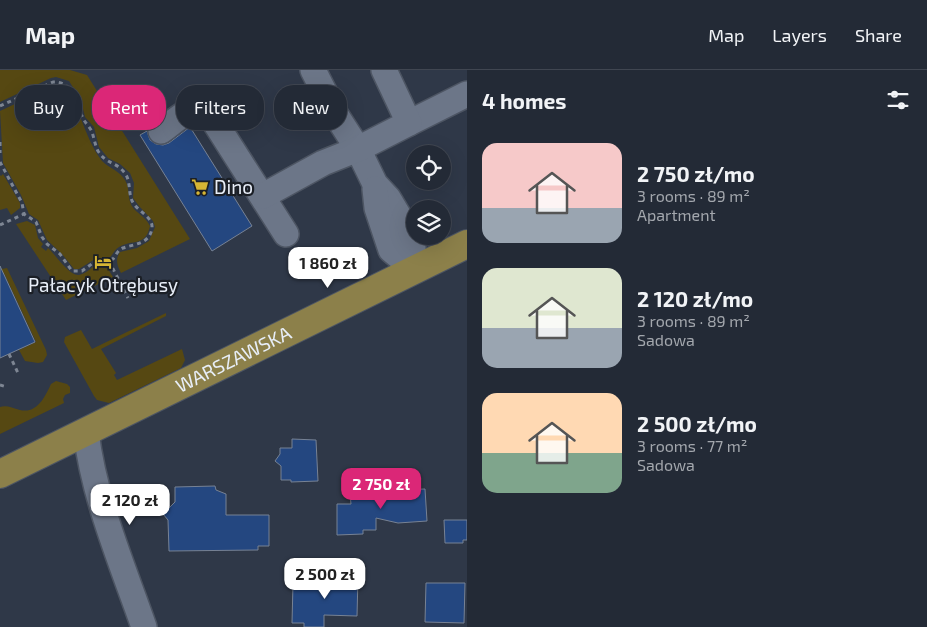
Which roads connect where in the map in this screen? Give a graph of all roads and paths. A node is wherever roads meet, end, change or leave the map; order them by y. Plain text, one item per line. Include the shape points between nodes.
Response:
1 (313, 70) edge
2 (384, 70) edge
3 (467, 94) edge
4 (0, 106) edge
5 (409, 123) junction
6 (161, 131) dead end
7 (0, 142) edge
8 (358, 149) junction
9 (0, 153) edge
10 (0, 162) edge
11 (263, 196) junction
12 (24, 214) junction
13 (0, 225) edge
14 (286, 234) dead end
15 (467, 244) edge
16 (109, 261) junction
17 (415, 270) junction
18 (128, 298) dead end
19 (9, 354) dead end
20 (18, 373) dead end
21 (0, 385) edge
22 (6, 387) dead end
23 (86, 432) junction
24 (0, 474) edge
25 (144, 627) edge

1 - 8 street
2 - 5 street
3 - 5 street
4 - 16 path via 53,82 68,86 102,157 126,174 133,203 152,224 151,232 143,242 123,248
5 - 8 street
6 - 11 street via 193,110 207,110
7 - 9 path
8 - 11 street via 323,163
8 - 17 street via 375,184 388,198 412,238
10 - 12 path via 22,203
11 - 14 street
12 - 13 path
12 - 16 path via 36,222 47,244 60,254 72,271 82,271 92,263
15 - 17 main road, WARSZAWSKA
16 - 18 path
17 - 23 main road, WARSZAWSKA
19 - 20 path
21 - 22 path
23 - 24 main road, WARSZAWSKA
23 - 25 street via 91,467

